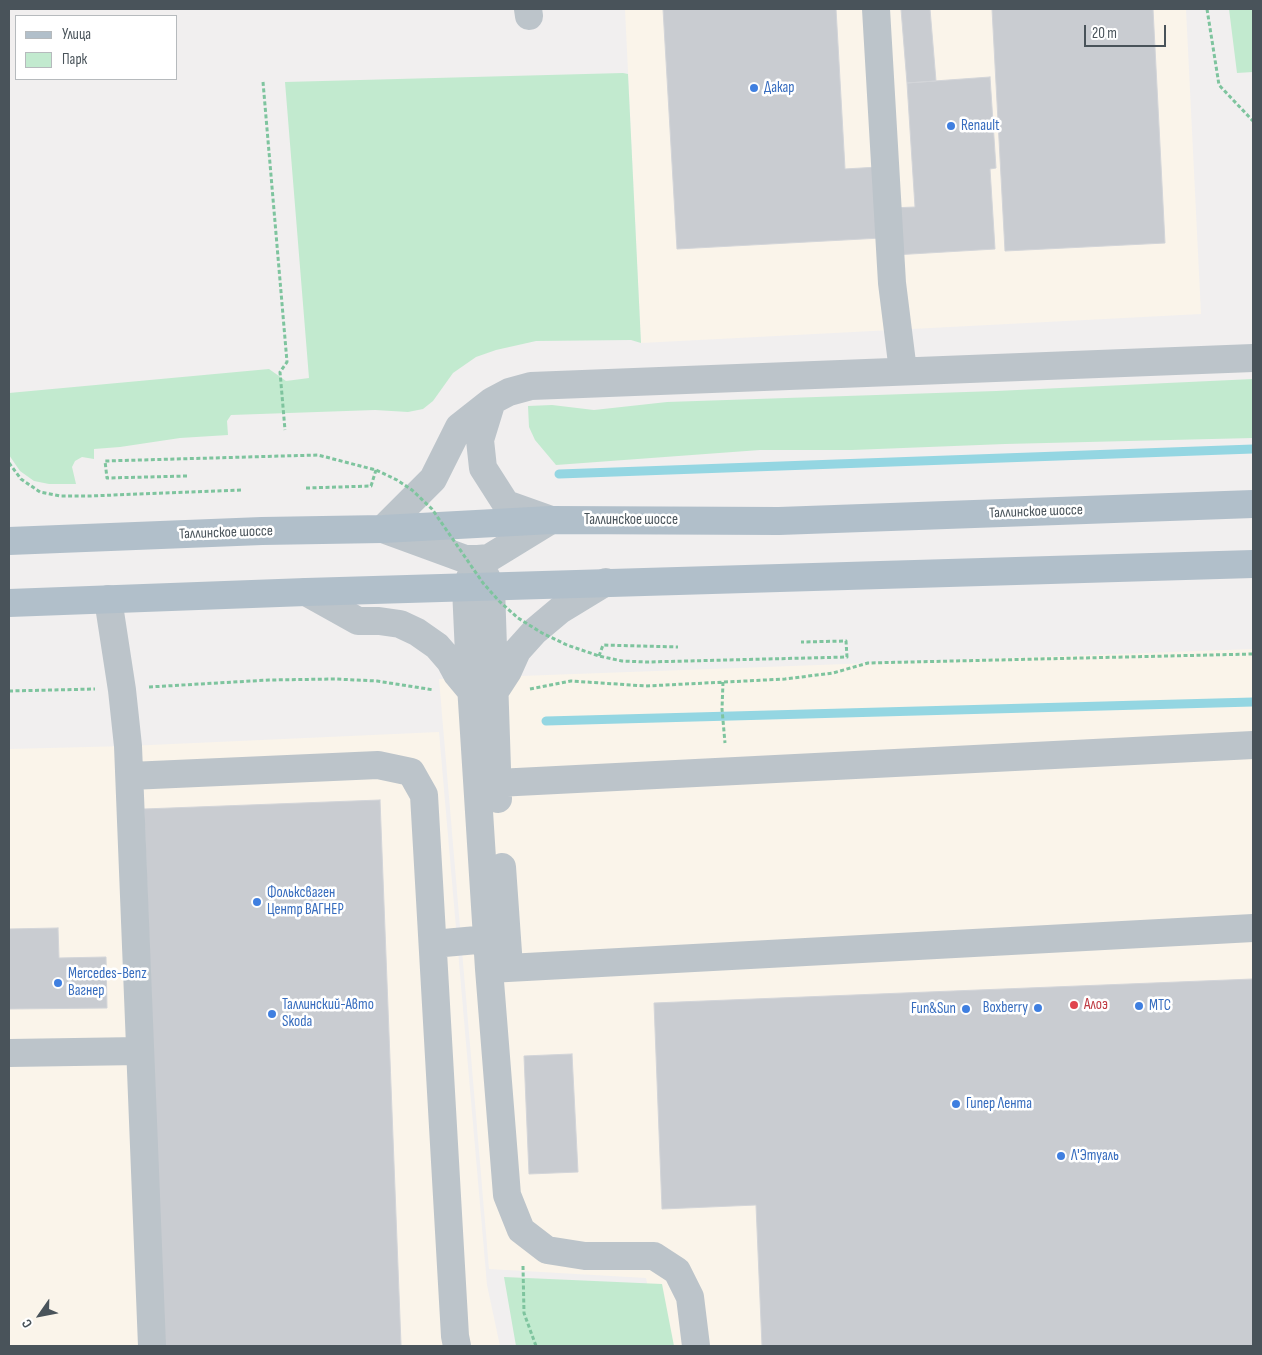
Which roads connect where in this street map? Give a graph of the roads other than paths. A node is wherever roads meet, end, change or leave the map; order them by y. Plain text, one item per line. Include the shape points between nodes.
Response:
1 (876, 9) edge
2 (1253, 358) edge
3 (903, 371) junction
4 (492, 402) junction
5 (1253, 504) edge
6 (551, 520) junction
7 (383, 529) junction
8 (9, 541) edge
9 (478, 559) junction
10 (1253, 564) edge
11 (606, 582) junction
12 (479, 587) junction
13 (306, 592) junction
14 (108, 598) junction
15 (9, 603) edge
16 (484, 693) junction
17 (1253, 745) edge
18 (130, 776) junction
19 (497, 783) junction
20 (1253, 928) edge
21 (488, 939) junction
22 (433, 944) junction
23 (499, 968) junction
24 (140, 1051) junction
25 (9, 1053) edge
26 (152, 1346) edge
27 (458, 1346) edge
28 (696, 1346) edge

1 - 3 street via 892,283
2 - 3 street
3 - 4 street via 531,386
4 - 6 street via 480,440 483,468 506,504
4 - 7 street via 459,427 433,479
5 - 6 main road, Таллинское шоссе via 779,521
6 - 7 main road, Таллинское шоссе
6 - 9 street via 489,558
7 - 8 main road, Таллинское шоссе
7 - 9 street via 465,559
9 - 12 street
10 - 11 main road
11 - 12 main road
11 - 16 street via 560,610 535,631 517,651 508,671
12 - 13 main road
12 - 16 street
13 - 14 main road
13 - 16 street via 358,621 400,624 417,632 437,646 457,674
14 - 15 main road
14 - 18 street via 122,690
16 - 19 street
16 - 21 street
17 - 19 street
18 - 22 street via 378,765 411,772 424,795
18 - 24 street
19 - 23 street
20 - 23 street
21 - 22 street
21 - 23 street
22 - 27 street
23 - 28 street via 507,1195 521,1230 546,1250 585,1256 654,1256 676,1271 690,1298
24 - 25 street
24 - 26 street

